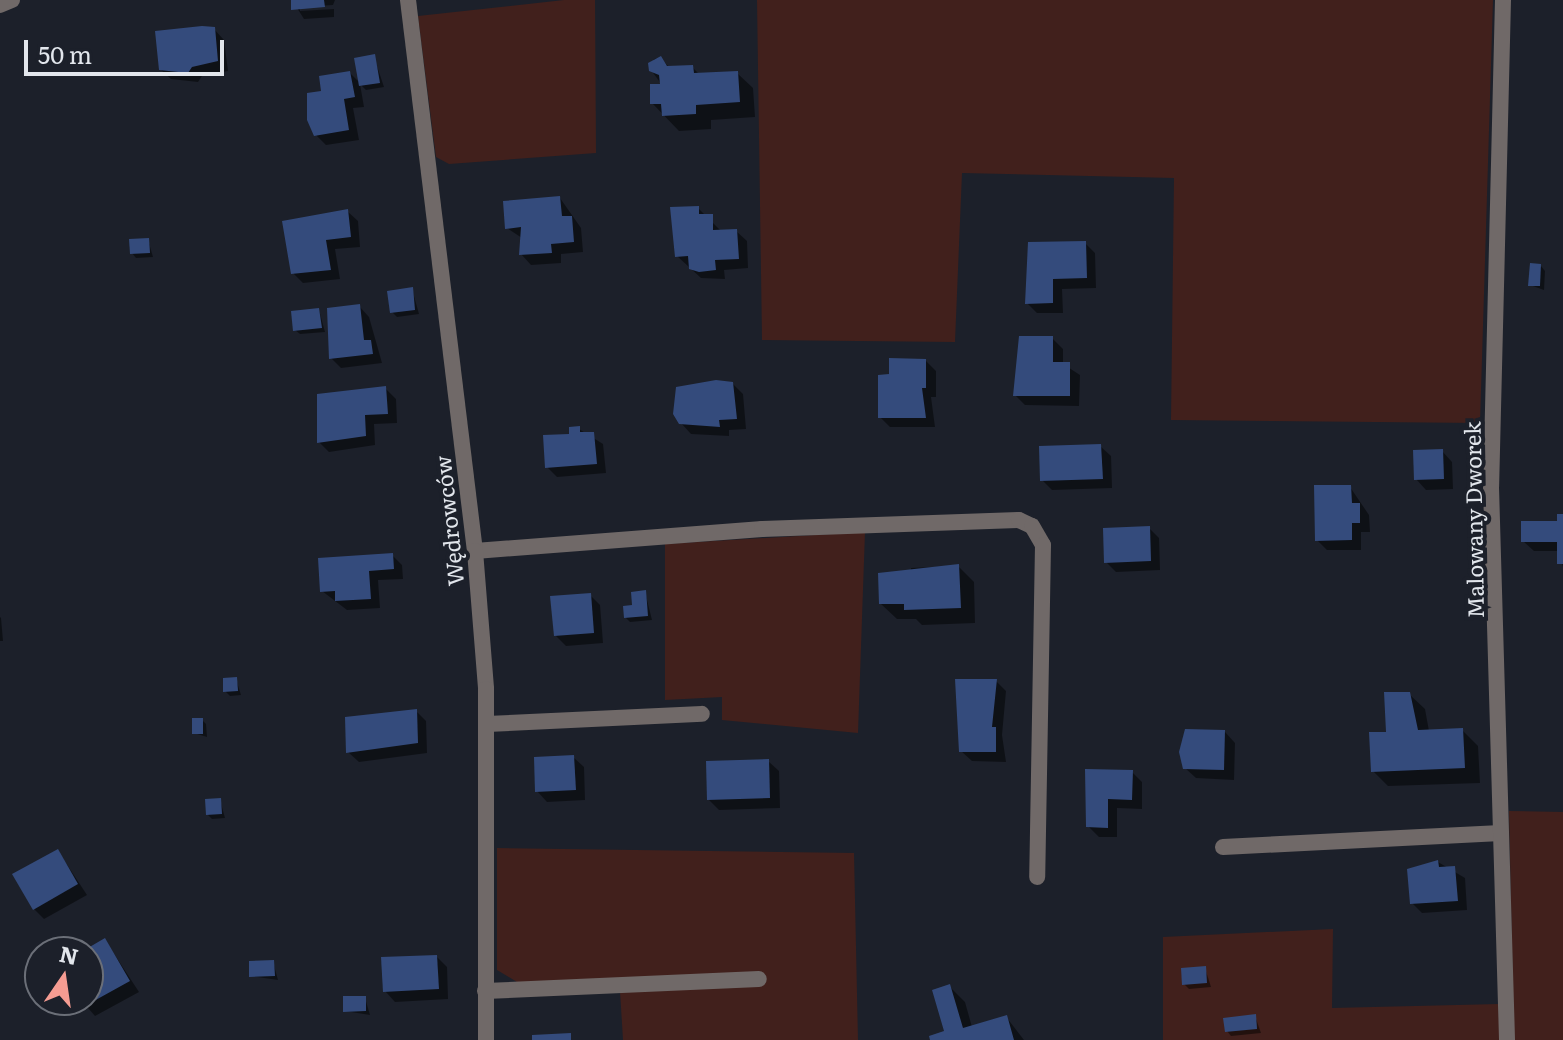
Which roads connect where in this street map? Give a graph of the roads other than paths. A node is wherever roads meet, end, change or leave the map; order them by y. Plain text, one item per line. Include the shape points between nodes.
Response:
1 (12, 0) edge
2 (408, 0) edge
3 (1503, 0) edge
4 (0, 5) edge
5 (475, 551) junction
6 (702, 714) dead end
7 (487, 724) junction
8 (1501, 833) junction
9 (1223, 847) dead end
10 (1037, 877) dead end
11 (759, 979) dead end
12 (485, 991) junction
13 (486, 1040) edge
14 (1507, 1040) edge

1 - 4 street
2 - 5 street, Wędrowców
3 - 8 street, Malowany Dworek via 1491,487
5 - 7 street, Wędrowców
5 - 10 street via 762,529 1019,520 1032,526 1043,545
6 - 7 street
7 - 12 street, Wędrowców
8 - 9 street
8 - 14 street, Malowany Dworek
11 - 12 street
12 - 13 street, Wędrowców

